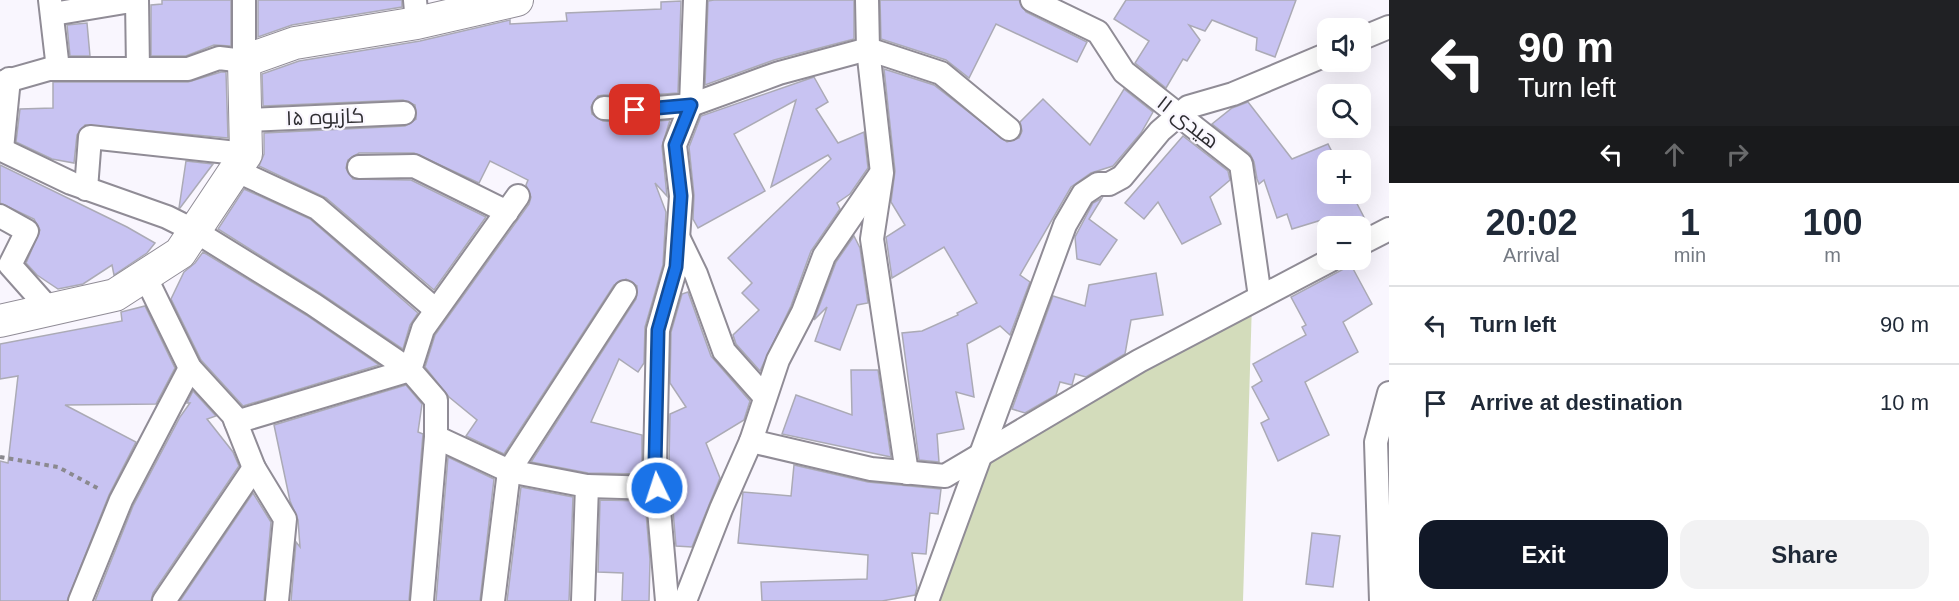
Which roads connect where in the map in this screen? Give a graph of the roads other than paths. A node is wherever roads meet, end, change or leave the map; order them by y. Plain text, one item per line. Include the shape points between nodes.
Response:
1 (244, 0) edge
2 (517, 0) edge
3 (695, 0) edge
4 (867, 0) edge
5 (1032, 0) edge
6 (51, 7) edge
7 (416, 12) edge
8 (1389, 27) edge
9 (1371, 34) edge
10 (868, 49) junction
11 (1317, 59) edge
12 (244, 61) junction
13 (58, 69) junction
14 (138, 69) junction
15 (5, 81) edge
16 (691, 105) junction
17 (604, 108) dead end
18 (404, 114) dead end
19 (1178, 115) junction
20 (246, 120) junction
21 (1009, 129) dead end
22 (1, 149) edge
23 (240, 162) junction
24 (359, 167) dead end
25 (882, 173) junction
26 (86, 189) junction
27 (0, 216) edge
28 (195, 231) junction
29 (678, 236) junction
30 (1388, 237) edge
31 (1371, 241) edge
32 (1317, 267) edge
33 (145, 276) junction
34 (625, 292) dead end
35 (1260, 297) junction
36 (50, 310) junction
37 (436, 310) junction
38 (0, 321) edge
39 (189, 368) junction
40 (410, 370) junction
41 (1389, 393) edge
42 (765, 396) junction
43 (236, 422) junction
44 (436, 437) junction
45 (751, 441) junction
46 (983, 454) junction
47 (254, 468) junction
48 (509, 471) junction
49 (907, 473) junction
50 (587, 486) junction
51 (657, 488) junction
52 (80, 601) edge
53 (164, 601) edge
54 (277, 601) edge
55 (422, 601) edge
56 (493, 601) edge
57 (583, 601) edge
58 (667, 601) edge
59 (686, 601) edge
60 (927, 601) edge
61 (1381, 601) edge

1 - 12 street
2 - 7 street
3 - 16 street
4 - 10 street
5 - 19 street, هیدی ۱۱ via 1098,32 1124,72
6 - 13 street
6 - 14 street via 137,0
7 - 12 street via 295,43
8 - 9 street
10 - 16 street via 778,74
10 - 21 street via 941,73
10 - 25 street
11 - 19 street via 1233,94 1188,107
12 - 14 street via 219,58 188,69
12 - 20 street
13 - 14 street
13 - 15 street
15 - 22 street
16 - 17 street via 635,110
16 - 29 street via 675,145 681,196
18 - 20 street, کازیوه ۱۵
19 - 35 street, هیدی ۱۱ via 1240,164
19 - 46 street via 1122,177 1109,184 1098,184 1083,194 1065,225
20 - 23 street
22 - 26 street
23 - 26 street via 90,137
23 - 28 street
23 - 37 street via 317,208
24 - 37 street via 414,166 512,204
25 - 42 street via 824,256
25 - 49 street via 872,239
26 - 28 street
27 - 36 street via 27,231 10,265
28 - 33 street via 180,253
28 - 40 street
29 - 42 street via 724,351
29 - 51 street via 676,267 658,330
30 - 31 street
32 - 35 street
33 - 36 street via 115,296
33 - 39 street
34 - 48 street
35 - 46 street via 1139,361
36 - 38 street
37 - 40 street via 423,329
39 - 43 street
39 - 52 street via 121,500
40 - 43 street
40 - 44 street via 436,400
41 - 61 street via 1376,442
42 - 45 street
43 - 47 street
44 - 48 street
44 - 55 street
45 - 49 street via 871,469
45 - 59 street
46 - 49 street via 945,476
46 - 60 street
47 - 53 street
47 - 54 street via 285,519
48 - 50 street
48 - 56 street
50 - 51 street
50 - 57 street
51 - 58 street

